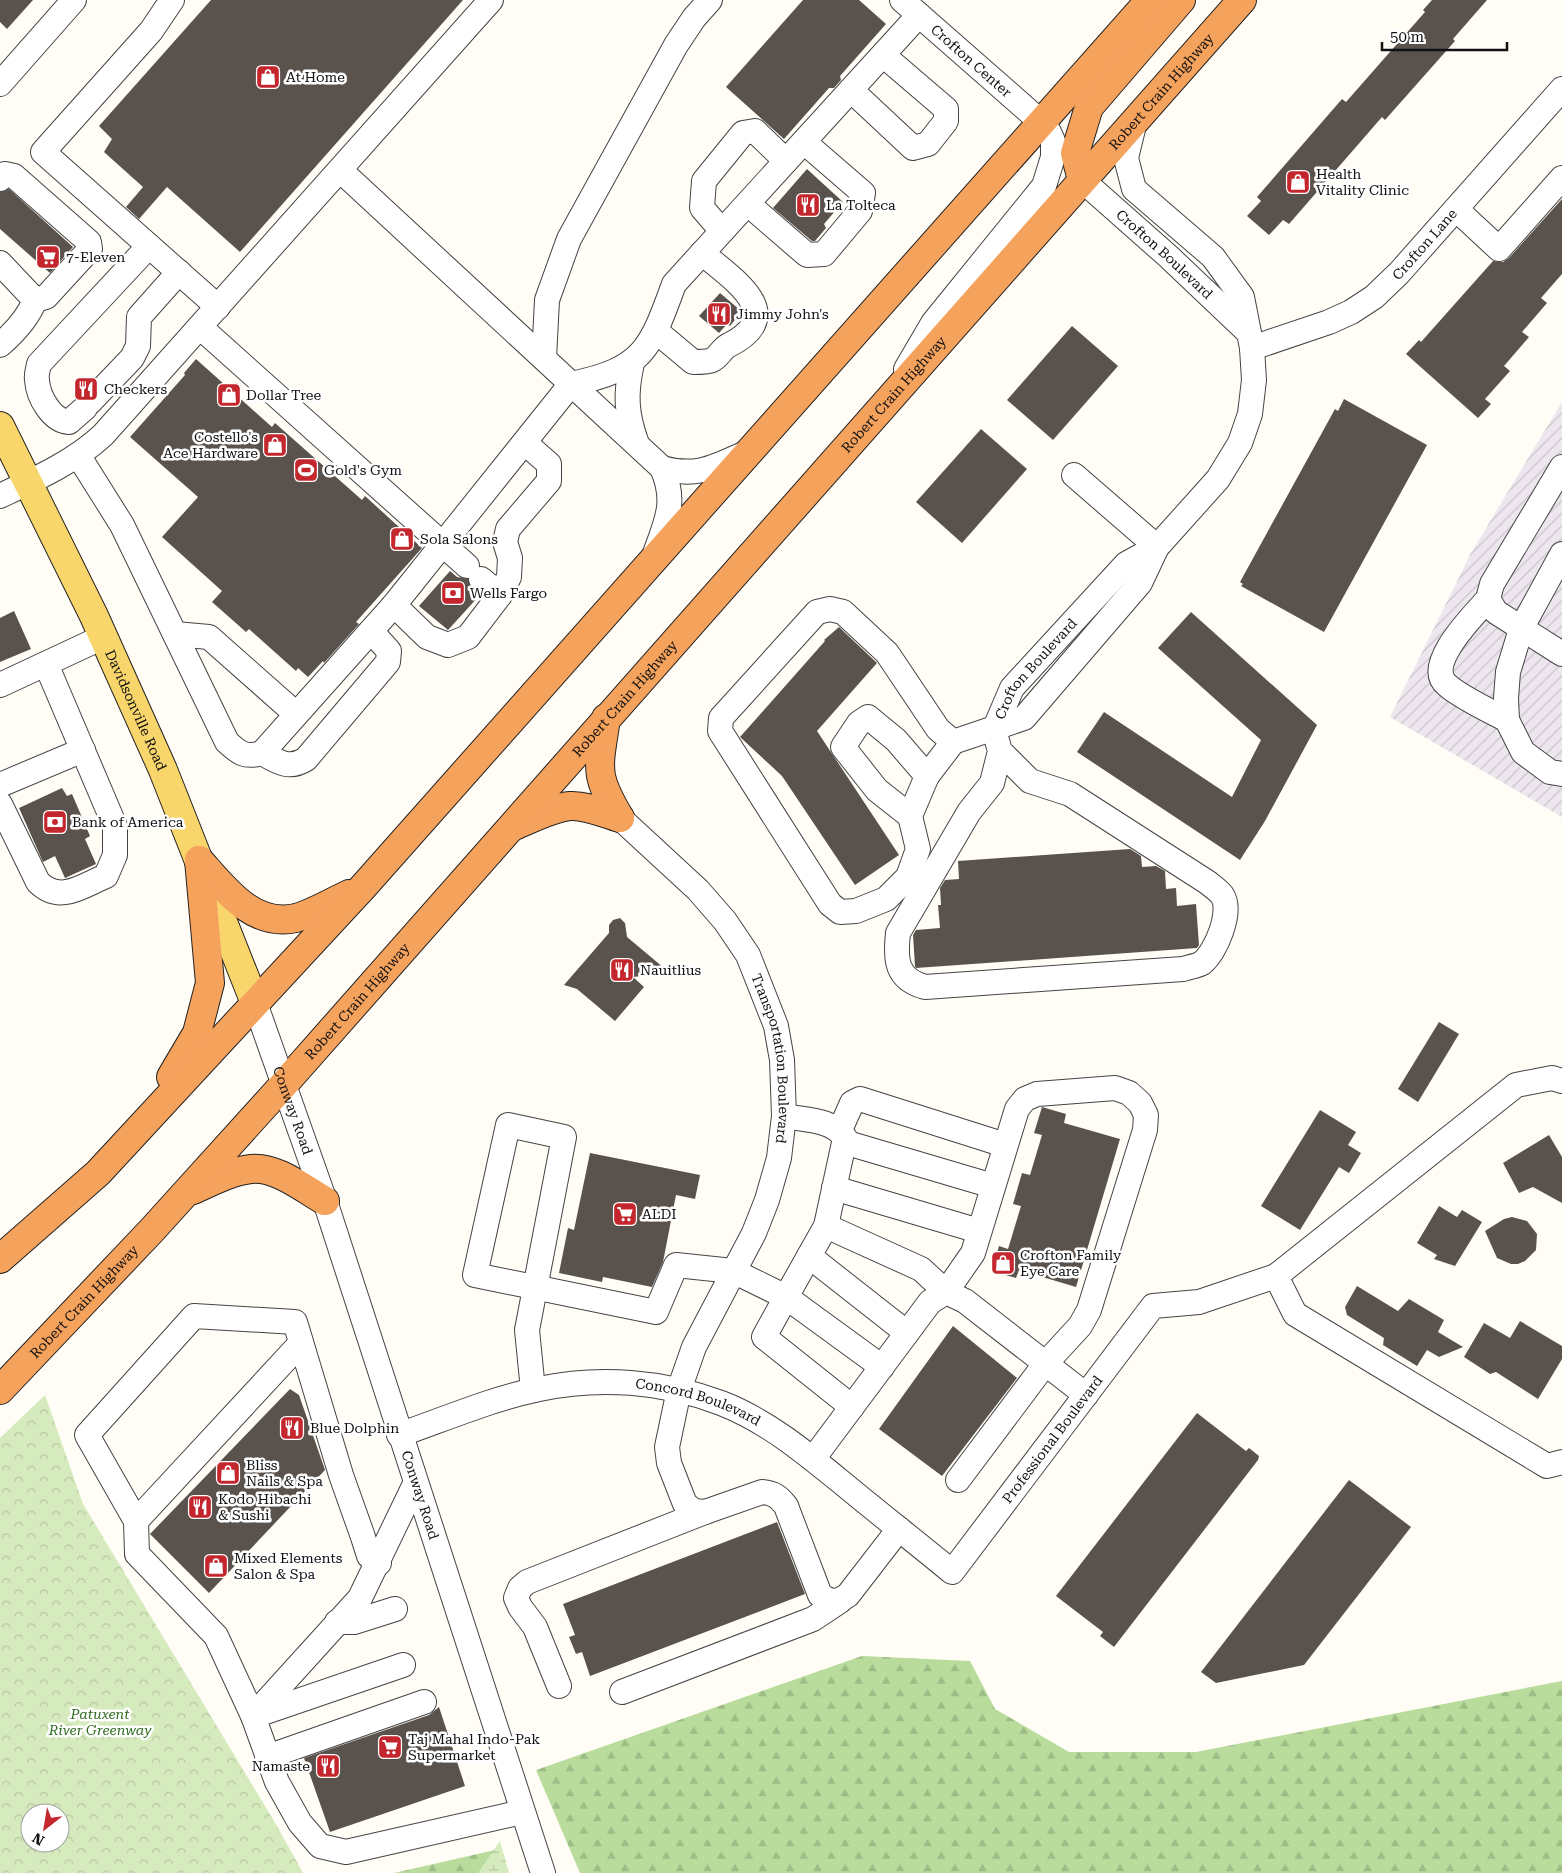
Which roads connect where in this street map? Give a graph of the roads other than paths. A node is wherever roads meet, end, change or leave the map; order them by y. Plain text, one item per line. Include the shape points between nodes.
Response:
1 (74, 0) edge
2 (172, 0) edge
3 (491, 0) edge
4 (710, 0) edge
5 (1150, 0) edge
6 (1181, 0) edge
7 (1242, 0) edge
8 (911, 8) edge
9 (883, 56) junction
10 (0, 84) edge
11 (1562, 89) edge
12 (851, 90) junction
13 (1134, 121) junction
14 (1041, 122) junction
15 (804, 142) junction
16 (786, 161) junction
17 (340, 170) junction
18 (1562, 178) edge
19 (0, 179) edge
20 (1082, 180) junction
21 (748, 204) junction
22 (1456, 209) junction
23 (722, 231) junction
24 (149, 246) junction
25 (702, 254) junction
26 (0, 262) edge
27 (179, 272) junction
28 (36, 300) junction
29 (218, 307) junction
30 (200, 327) junction
31 (656, 331) junction
32 (1249, 340) junction
33 (0, 345) edge
34 (544, 358) junction
35 (632, 363) junction
36 (571, 384) junction
37 (887, 401) junction
38 (0, 426) edge
39 (525, 443) junction
40 (637, 445) junction
41 (748, 452) junction
42 (78, 455) junction
43 (1562, 467) edge
44 (662, 468) junction
45 (1074, 475) dead end
46 (29, 482) junction
47 (0, 496) edge
48 (444, 544) junction
49 (1157, 547) junction
50 (1562, 554) edge
51 (653, 560) junction
52 (500, 595) junction
53 (1488, 599) junction
54 (394, 606) junction
55 (1521, 629) junction
56 (371, 631) junction
57 (175, 634) junction
58 (104, 637) junction
59 (1562, 654) edge
60 (46, 664) junction
61 (0, 685) edge
62 (296, 714) junction
63 (606, 718) junction
64 (1506, 720) junction
65 (997, 740) junction
66 (953, 742) junction
67 (83, 750) junction
68 (262, 753) junction
69 (1562, 774) edge
70 (927, 776) junction
71 (0, 785) edge
72 (0, 804) edge
73 (910, 816) junction
74 (620, 818) junction
75 (508, 828) junction
76 (199, 860) junction
77 (363, 887) junction
78 (255, 1003) junction
79 (1562, 1081) edge
80 (284, 1083) junction
81 (784, 1116) junction
82 (142, 1125) junction
83 (842, 1136) junction
84 (1006, 1145) junction
85 (993, 1186) junction
86 (834, 1188) junction
87 (187, 1192) junction
88 (325, 1201) junction
89 (826, 1226) junction
90 (979, 1231) junction
91 (810, 1256) junction
92 (0, 1259) edge
93 (733, 1271) junction
94 (1276, 1276) junction
95 (534, 1288) junction
96 (946, 1292) junction
97 (786, 1297) junction
98 (907, 1333) junction
99 (301, 1343) junction
100 (1045, 1364) junction
101 (882, 1367) junction
102 (0, 1390) edge
103 (533, 1390) junction
104 (679, 1390) junction
105 (1086, 1395) junction
106 (852, 1407) junction
107 (399, 1435) junction
108 (813, 1459) junction
109 (1562, 1462) edge
110 (958, 1480) dead end
111 (415, 1484) junction
112 (706, 1512) junction
113 (136, 1521) junction
114 (898, 1529) junction
115 (379, 1564) junction
116 (952, 1572) joint
117 (840, 1601) junction
118 (395, 1609) dead end
119 (337, 1622) junction
120 (403, 1665) dead end
121 (559, 1686) dead end
122 (622, 1692) dead end
123 (424, 1702) dead end
124 (253, 1716) junction
125 (268, 1757) junction
126 (522, 1812) junction
127 (543, 1873) edge

1 - 10 street
2 - 24 street via 151,31 43,152
3 - 17 street
4 - 34 street via 676,45 569,239 546,300
5 - 14 highway
6 - 20 highway via 1089,107 1076,153
7 - 13 highway, Robert Crain Highway
8 - 9 street
8 - 14 street, Crofton Center
9 - 12 street
9 - 12 street via 946,108 946,121 928,144 913,148
11 - 22 street, Crofton Lane
12 - 15 street
13 - 20 highway, Robert Crain Highway
13 - 32 street, Crofton Boulevard via 1126,158 1134,190 1213,257 1242,297
14 - 37 street, Crofton Center via 1053,141 1053,157 1044,186 933,322
14 - 41 highway
15 - 16 street
15 - 21 street via 863,193 860,211 824,254 807,255
16 - 21 street
16 - 23 street via 755,131 743,133 704,181 702,208
17 - 29 street
17 - 34 street
18 - 22 street via 1499,249
19 - 28 street via 5,174 14,176 89,242 90,249 46,298
20 - 32 street, Crofton Boulevard via 1169,257
20 - 37 highway, Robert Crain Highway
21 - 23 street
22 - 32 street, Crofton Lane via 1400,273 1374,297 1329,322
23 - 25 street
24 - 27 street
24 - 27 street via 39,364 37,380 40,395 62,422 69,422 88,405 132,358 138,346 139,317
25 - 31 street via 674,284
25 - 31 street via 753,298 756,316 745,337 726,346 712,360 693,362
26 - 28 street
27 - 29 street
28 - 33 street via 31,312
29 - 30 street
30 - 42 street via 104,435
30 - 48 street
31 - 35 street
32 - 49 street, Crofton Boulevard via 1254,380 1250,414 1240,444 1218,479
34 - 36 street
35 - 36 street via 597,378
35 - 40 street via 628,382 628,420
36 - 39 street
36 - 40 street
37 - 63 highway, Robert Crain Highway
38 - 46 main road, Davidsonville Road
39 - 48 street
39 - 52 street via 549,464 549,481 508,529 505,542 510,558 509,577
40 - 44 street
41 - 44 street via 703,472 677,472
41 - 51 highway
42 - 46 street
42 - 57 street via 122,525
43 - 53 street via 1492,584
44 - 51 street via 670,485 671,499
45 - 49 street
46 - 47 street
46 - 58 main road, Davidsonville Road
48 - 52 street
48 - 54 street
49 - 65 street, Crofton Boulevard via 1140,582 1024,718
50 - 55 street
51 - 77 highway
52 - 54 street via 468,637 448,645 427,636
53 - 55 street via 1496,612
53 - 64 street via 1464,626 1440,664 1440,671 1445,684
54 - 56 street
55 - 59 street
55 - 64 street via 1508,672
56 - 62 street
56 - 68 street via 389,650 388,662 306,759 297,765 285,766
57 - 62 street via 209,637
57 - 68 street via 228,742 240,754
58 - 60 street
58 - 76 main road, Davidsonville Road
60 - 61 street
60 - 67 street
62 - 68 street
63 - 74 highway via 600,780
63 - 75 highway, Robert Crain Highway
64 - 69 street via 1523,752 1550,772
65 - 65 street via 992,783 970,812 898,933 896,950 900,972 910,983 925,987 1143,972 1183,969 1202,962 1222,930 1227,912 1222,896 1207,882 1070,794 1030,781
65 - 66 street, Crofton Boulevard
66 - 70 street
66 - 73 street via 938,729 887,653 843,612 830,608 817,612 721,718 720,731 830,904 840,912 856,911 886,899 908,877 918,849
67 - 71 street
67 - 72 street via 116,826 115,856 106,876 63,894 46,890 38,882
70 - 73 street
70 - 73 street via 896,740 868,717 843,747 877,790
74 - 75 highway via 570,806
74 - 81 street, Transportation Boulevard via 698,890 748,954 776,1026 782,1060
75 - 80 highway, Robert Crain Highway
76 - 77 highway via 245,907 278,920 314,911
76 - 78 main road, Davidsonville Road
76 - 82 highway via 210,983 205,1007 197,1033
77 - 78 highway
78 - 80 street, Conway Road
78 - 82 highway
79 - 94 street via 1552,1078 1516,1086
80 - 87 highway, Robert Crain Highway
80 - 88 street, Conway Road
81 - 83 street via 828,1124
81 - 93 street, Transportation Boulevard via 779,1158 766,1200 754,1233
82 - 92 highway via 98,1173
83 - 84 street via 852,1103 860,1099
83 - 85 street
83 - 86 street
84 - 85 street
84 - 100 street via 1016,1108 1037,1094 1115,1088 1129,1093 1146,1114 1145,1130 1089,1310 1080,1326
85 - 90 street
86 - 89 street
86 - 90 street
87 - 88 highway via 253,1168 280,1175
87 - 102 highway, Robert Crain Highway
88 - 107 street, Conway Road
89 - 91 street
89 - 96 street via 921,1269
90 - 96 street via 973,1253
91 - 97 street
91 - 98 street
93 - 95 street via 676,1264 656,1312
93 - 97 street
93 - 104 street, Transportation Boulevard via 706,1322
94 - 105 street, Professional Boulevard via 1199,1302 1153,1306
94 - 109 street via 1295,1314 1547,1466
95 - 95 street via 564,1136 508,1125 475,1275
95 - 103 street via 527,1330
96 - 98 street via 930,1302
96 - 100 street via 965,1301
97 - 101 street
97 - 106 street via 764,1337
98 - 101 street
99 - 113 street
99 - 113 street via 295,1322 194,1316 87,1436
99 - 115 street via 369,1556
100 - 105 street
100 - 110 street
101 - 106 street
103 - 104 street, Concord Boulevard via 581,1383 627,1382
103 - 107 street, Concord Boulevard
104 - 108 street, Concord Boulevard via 722,1404 755,1420
104 - 112 street, Transportation Boulevard via 667,1447 669,1463 685,1504 694,1511
105 - 116 street, Professional Boulevard
106 - 108 street
107 - 111 street, Conway Road
108 - 114 street, Concord Boulevard
111 - 115 street
111 - 126 street, Conway Road
112 - 117 street via 762,1492 780,1497 820,1595 829,1601
112 - 121 street via 527,1582 520,1588 516,1598 535,1627
113 - 124 street via 137,1554 216,1636
114 - 116 street, Concord Boulevard
114 - 117 street
115 - 119 street via 360,1598
117 - 122 street via 813,1618
118 - 119 street via 354,1622
119 - 124 street
120 - 124 street
123 - 125 street
124 - 125 street
125 - 126 street via 276,1782 300,1823 320,1846 346,1852
126 - 127 street, Conway Road

